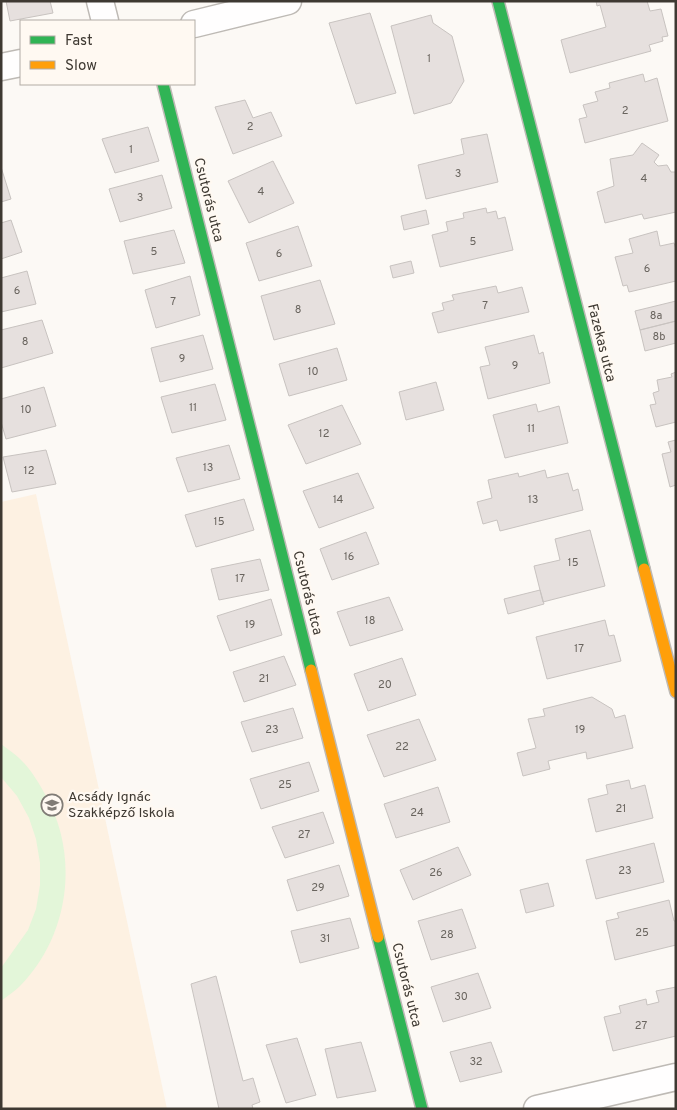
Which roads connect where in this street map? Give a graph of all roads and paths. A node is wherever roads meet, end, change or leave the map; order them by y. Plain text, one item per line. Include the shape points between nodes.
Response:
1 (100, 1) edge
2 (288, 1) edge
3 (498, 1) edge
4 (105, 20) edge
5 (195, 24) edge
6 (20, 63) edge
7 (1, 67) edge
8 (163, 85) edge
9 (676, 692) edge
10 (676, 1077) edge
11 (422, 1109) edge
12 (537, 1109) edge

1 - 4 street
2 - 5 street
3 - 9 street, Fazekas utca
6 - 7 street
8 - 11 street, Csutorás utca
10 - 12 street

